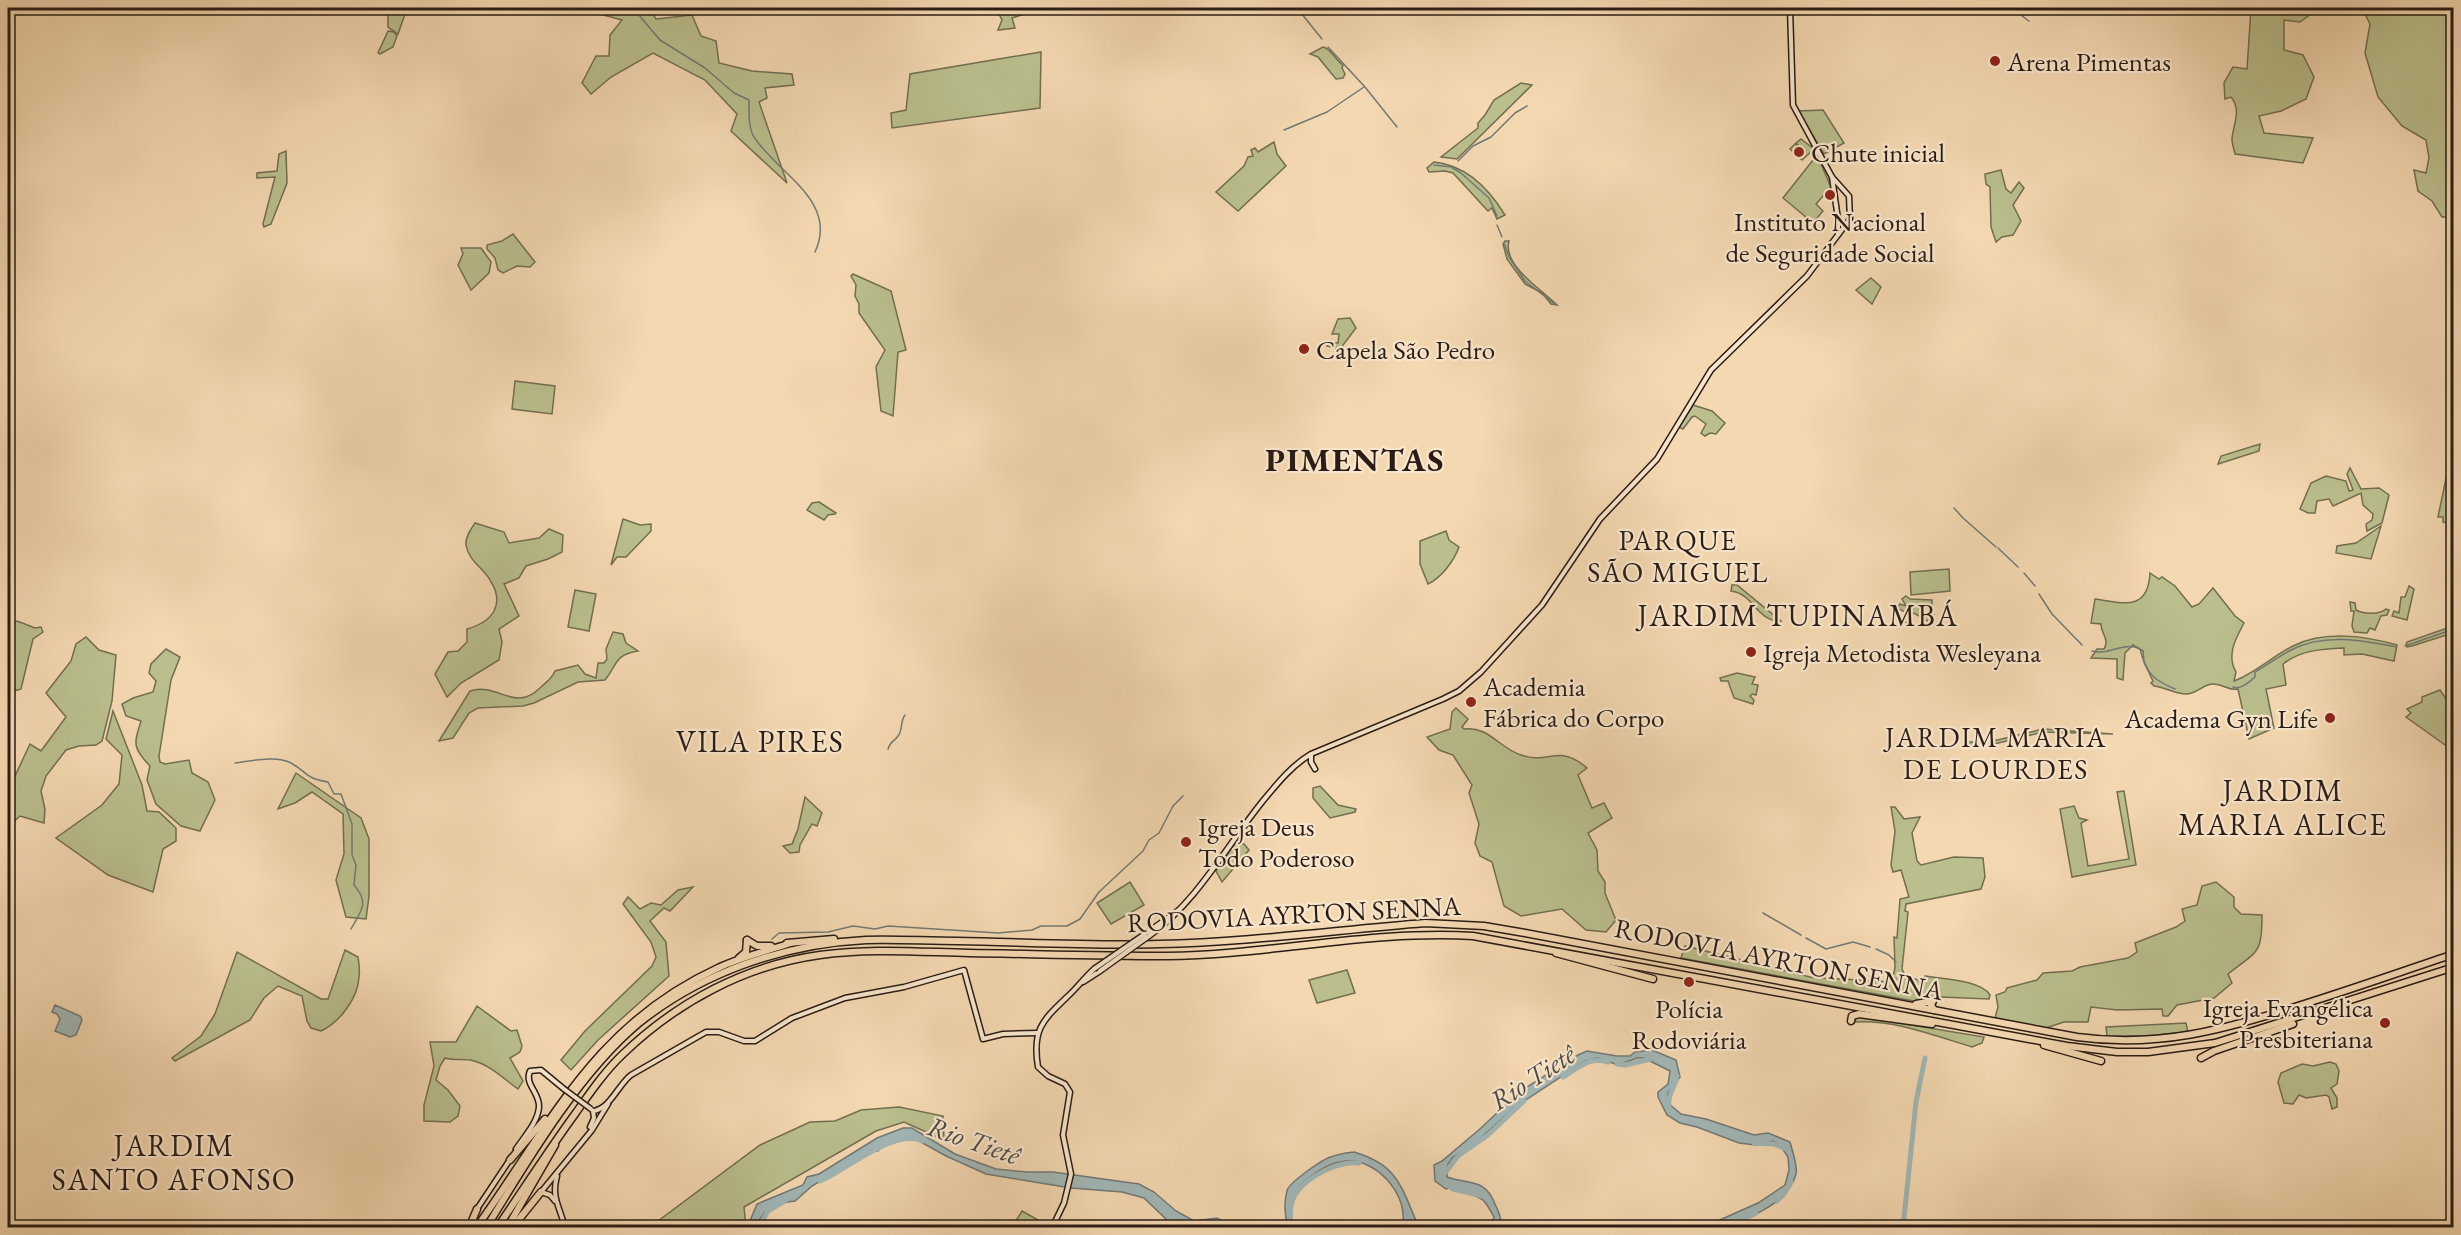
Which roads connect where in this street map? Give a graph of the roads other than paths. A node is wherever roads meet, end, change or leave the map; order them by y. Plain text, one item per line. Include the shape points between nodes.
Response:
1 (1790, 8) edge
2 (1832, 177) junction
3 (1845, 190) junction
4 (1835, 191) junction
5 (1838, 219) junction
6 (1850, 219) junction
7 (1838, 235) junction
8 (1311, 754) junction
9 (1315, 769) dead end
10 (1147, 935) junction
11 (865, 940) junction
12 (791, 943) junction
13 (1545, 948) junction
14 (2454, 954) edge
15 (736, 960) junction
16 (2454, 967) edge
17 (1653, 980) dead end
18 (1080, 984) junction
19 (2328, 1008) junction
20 (1851, 1021) dead end
21 (1944, 1023) junction
22 (1037, 1033) junction
23 (2027, 1038) junction
24 (2201, 1058) dead end
25 (2100, 1061) dead end
26 (566, 1096) junction
27 (610, 1100) junction
28 (592, 1110) junction
29 (588, 1132) junction
30 (557, 1139) junction
31 (510, 1160) junction
32 (557, 1175) junction
33 (541, 1192) junction
34 (555, 1201) junction
35 (477, 1209) joint
36 (469, 1227) edge
37 (476, 1227) edge
38 (486, 1227) edge
39 (497, 1227) edge
40 (507, 1227) edge
41 (512, 1227) edge
42 (565, 1227) edge
43 (1052, 1227) edge

1 - 2 main road via 1793,105
2 - 3 main road
2 - 4 main road
3 - 4 main road
3 - 6 main road via 1850,201
4 - 5 main road
5 - 6 main road
5 - 7 main road
6 - 7 main road
7 - 8 main road via 1807,276 1711,370 1657,459 1600,519 1542,605 1481,672 1443,699
8 - 9 main road
8 - 10 main road via 1280,781 1179,910
10 - 18 main road, bridge
10 - 18 main road, bridge via 1094,969
11 - 12 highway
11 - 14 highway, RODOVIA AYRTON SENNA via 1157,945 1451,923 1525,933 1852,994 1916,1004 1933,1001 1934,1010 2111,1041 2202,1034
11 - 38 highway, RODOVIA AYRTON SENNA via 796,949 745,964 694,987 639,1023 585,1080
12 - 15 highway
12 - 15 highway via 765,947 747,940 745,953
13 - 17 highway
13 - 21 highway, RODOVIA AYRTON SENNA
13 - 30 highway, RODOVIA AYRTON SENNA via 1436,934 1191,956 885,951 799,958 728,982 673,1013 604,1074
15 - 26 highway via 682,987 644,1012 599,1053
16 - 19 highway, RODOVIA AYRTON SENNA
18 - 22 main road via 1048,1014
19 - 23 highway, RODOVIA AYRTON SENNA via 2234,1039 2168,1050 2108,1051
19 - 24 highway
20 - 21 highway via 1852,1016 1859,1014
21 - 23 highway, RODOVIA AYRTON SENNA
22 - 27 main road via 983,1039 964,970 845,998 792,1018 755,1041 706,1032 631,1075
22 - 43 main road via 1038,1067 1065,1084 1070,1092 1063,1136 1071,1174
23 - 25 highway
26 - 31 highway
26 - 37 highway
27 - 28 main road
27 - 29 main road
28 - 29 main road via 594,1122
28 - 31 main road, bridge via 541,1070 533,1070 528,1076 538,1112
29 - 32 main road
30 - 39 highway, RODOVIA AYRTON SENNA
30 - 40 highway
31 - 35 main road
32 - 33 main road
32 - 34 main road
33 - 34 main road
33 - 41 highway
34 - 42 main road
35 - 36 highway

